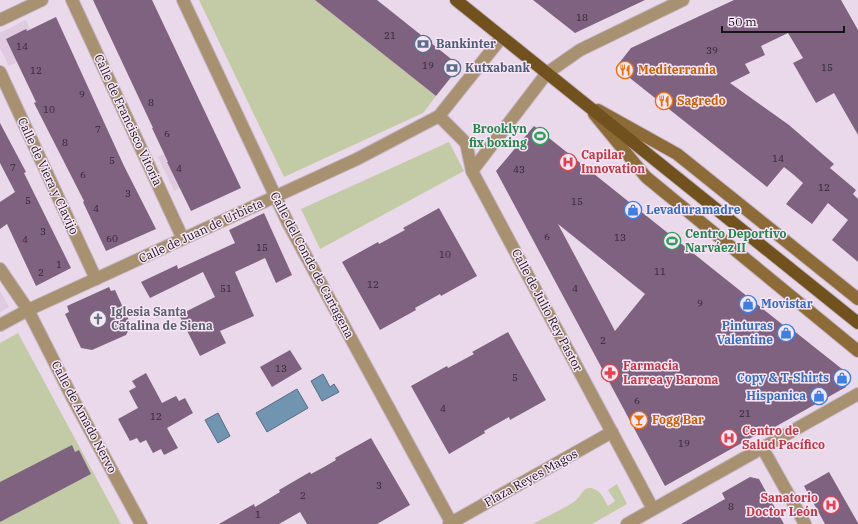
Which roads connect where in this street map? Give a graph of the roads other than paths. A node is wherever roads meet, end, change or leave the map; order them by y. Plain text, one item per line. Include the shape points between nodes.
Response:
1 (42, 0) edge
2 (72, 0) edge
3 (183, 0) edge
4 (456, 0) edge
5 (683, 0) edge
6 (0, 20) edge
7 (502, 37) junction
8 (0, 72) edge
9 (547, 73) junction
10 (583, 101) junction
11 (439, 116) junction
12 (472, 171) junction
13 (276, 197) junction
14 (183, 239) junction
15 (0, 269) edge
16 (96, 280) junction
17 (858, 299) edge
18 (28, 310) junction
19 (858, 323) edge
20 (0, 325) edge
21 (858, 351) edge
22 (858, 394) edge
23 (612, 432) junction
24 (762, 449) junction
25 (653, 508) junction
26 (141, 524) edge
27 (451, 524) edge
28 (627, 524) edge
29 (805, 524) edge

1 - 6 street
2 - 14 street, Calle de Francisco Vitoria
3 - 13 street, Calle del Conde de Cartagena
4 - 7 main road
5 - 9 street via 580,50
7 - 9 main road
7 - 11 street, Calle de Juan de Urbieta
8 - 16 street, Calle de Viera y Clavijo
9 - 10 main road
9 - 12 street
10 - 17 main road via 676,154
10 - 19 main road
10 - 21 main road via 646,177
11 - 12 street, Calle de Julio Rey Pastor via 466,143
11 - 13 street, Calle de Juan de Urbieta via 357,159
12 - 23 street, Calle de Julio Rey Pastor
13 - 14 street, Calle de Juan de Urbieta
13 - 27 street, Calle del Conde de Cartagena
14 - 16 street, Calle de Juan de Urbieta
15 - 18 street, Calle de Amado Nervo
16 - 18 street, Calle de Juan de Urbieta
18 - 20 street, Calle de Juan de Urbieta
18 - 26 street, Calle de Amado Nervo
22 - 24 street
23 - 25 street, Calle de Julio Rey Pastor
23 - 27 street, Plaza Reyes Magos
24 - 25 street
24 - 29 street
25 - 28 street

